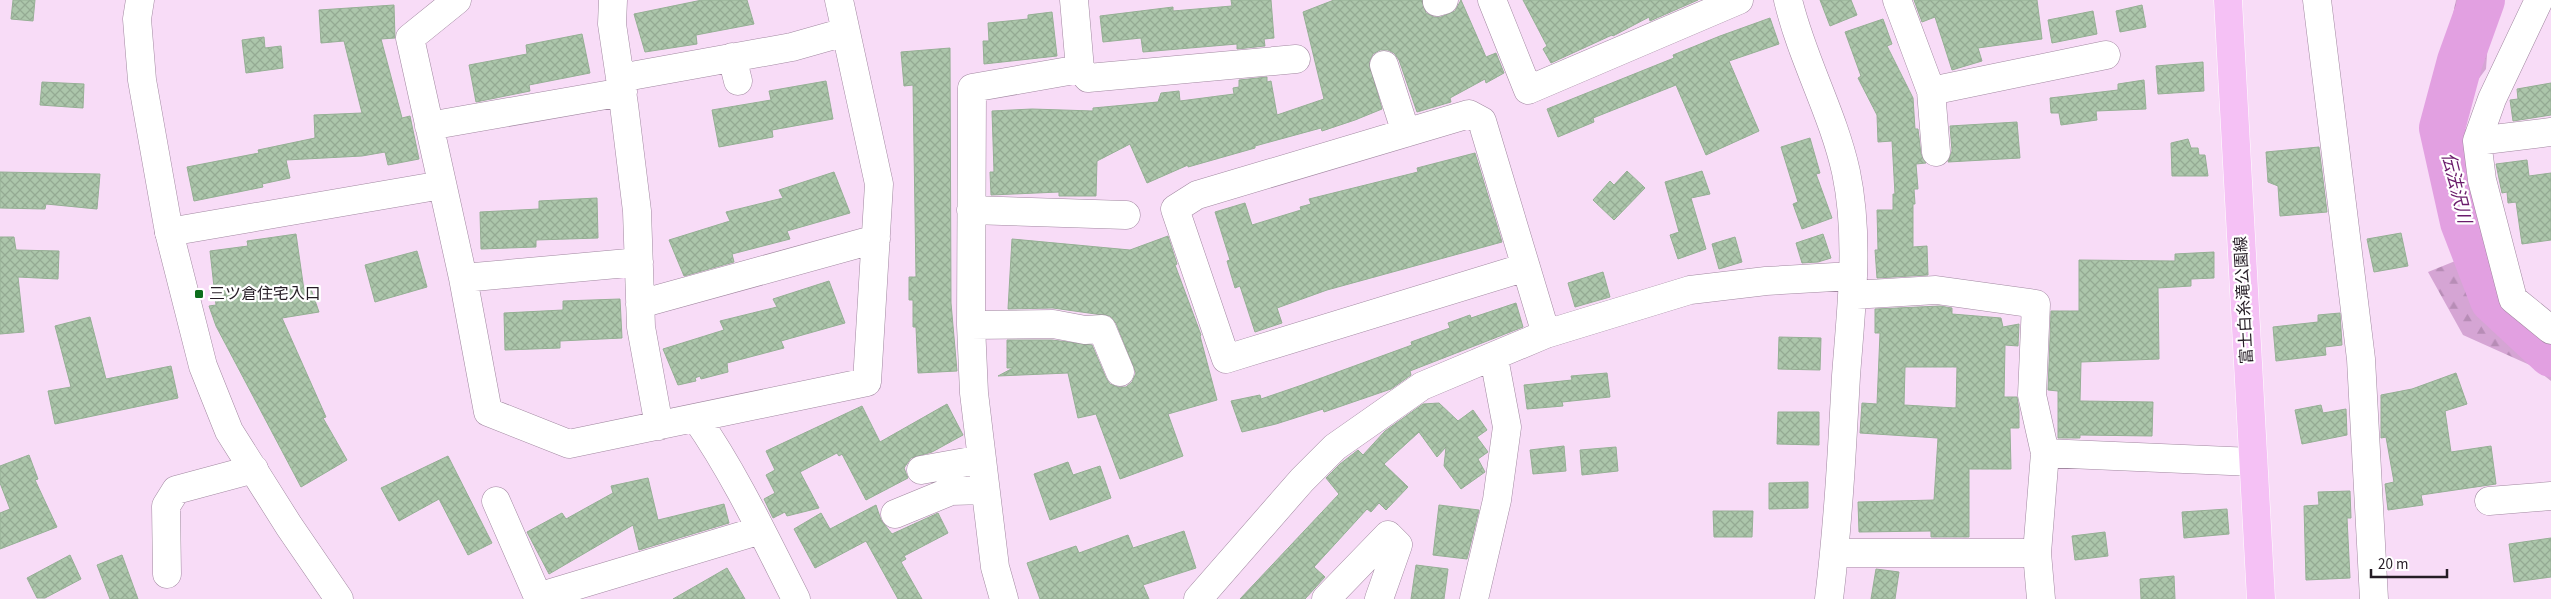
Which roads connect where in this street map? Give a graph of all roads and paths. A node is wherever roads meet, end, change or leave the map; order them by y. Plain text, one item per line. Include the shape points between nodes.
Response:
1 (140, 0) edge
2 (457, 0) edge
3 (613, 0) edge
4 (839, 0) edge
5 (1074, 0) edge
6 (1492, 0) edge
7 (1739, 0) edge
8 (1788, 0) edge
9 (1898, 0) edge
10 (2228, 0) edge
11 (2317, 0) edge
12 (2539, 0) edge
13 (1706, 7) edge
14 (845, 32) junction
15 (2106, 55) dead end
16 (1296, 59) dead end
17 (1384, 65) dead end
18 (1080, 69) junction
19 (621, 85) junction
20 (1930, 91) junction
21 (429, 126) junction
22 (2551, 132) edge
23 (1406, 133) junction
24 (2477, 141) junction
25 (1936, 152) dead end
26 (442, 185) junction
27 (971, 210) junction
28 (1126, 215) dead end
29 (170, 232) junction
30 (876, 240) junction
31 (638, 262) junction
32 (1526, 268) junction
33 (463, 278) junction
34 (1852, 285) junction
35 (640, 304) junction
36 (970, 325) junction
37 (2551, 330) edge
38 (1546, 334) junction
39 (1494, 358) junction
40 (1120, 372) dead end
41 (696, 418) junction
42 (659, 426) junction
43 (2045, 453) junction
44 (982, 459) junction
45 (2253, 462) junction
46 (254, 469) junction
47 (921, 470) dead end
48 (985, 490) junction
49 (2551, 496) edge
50 (496, 501) dead end
51 (2489, 501) dead end
52 (895, 514) dead end
53 (761, 530) junction
54 (1835, 552) junction
55 (2038, 554) junction
56 (167, 574) dead end
57 (595, 590) edge
58 (338, 599) edge
59 (796, 599) edge
60 (1004, 599) edge
61 (1198, 599) edge
62 (1326, 599) edge
63 (1379, 599) edge
64 (1474, 599) edge
65 (1829, 599) edge
66 (2040, 599) edge
67 (2261, 599) edge
68 (2374, 599) edge

1 - 29 street via 137,19 142,80
2 - 21 street via 410,38
3 - 19 street via 612,24
4 - 14 street
5 - 18 street
6 - 13 street via 1528,90
7 - 13 street
8 - 34 street via 1846,172 1853,221
9 - 20 street
10 - 45 main road, 富士白糸滝公園線
11 - 68 street via 2362,360
12 - 24 street via 2492,99
14 - 19 street via 794,55 735,69
14 - 30 street via 879,184
15 - 20 street
16 - 18 street via 1088,78
17 - 23 street
18 - 27 street via 972,88
19 - 21 street
19 - 31 street via 636,211
20 - 25 street
21 - 26 street
22 - 24 street
23 - 32 street via 1469,114 1482,121
23 - 32 street via 1197,195 1175,209 1226,359
24 - 37 street via 2482,180 2513,298
26 - 29 street
26 - 33 street
27 - 28 street
27 - 36 street
29 - 46 street via 203,366 229,431
30 - 35 street via 799,272 681,305
30 - 41 street via 867,382
31 - 33 street via 592,277 529,283
31 - 35 street
32 - 38 street
33 - 42 street via 488,412 569,444
34 - 38 street via 1766,281 1690,290
34 - 43 street via 1936,290 2036,304 2032,395
34 - 54 street
35 - 42 street via 641,327
36 - 40 street via 1053,324 1085,330 1102,329
36 - 44 street
38 - 39 street
39 - 61 street via 1422,386 1335,447
39 - 64 street via 1507,427 1497,500
41 - 42 street
41 - 53 street
43 - 45 street
43 - 55 street
44 - 47 street
44 - 48 street
45 - 67 main road, 富士白糸滝公園線
46 - 56 street via 176,490 166,506
46 - 58 street
48 - 52 street via 952,491
48 - 60 street via 994,567
49 - 51 street
50 - 57 street via 538,597
53 - 57 street
53 - 59 street
54 - 55 street
54 - 65 street
55 - 66 street
62 - 63 street via 1388,535 1398,545

